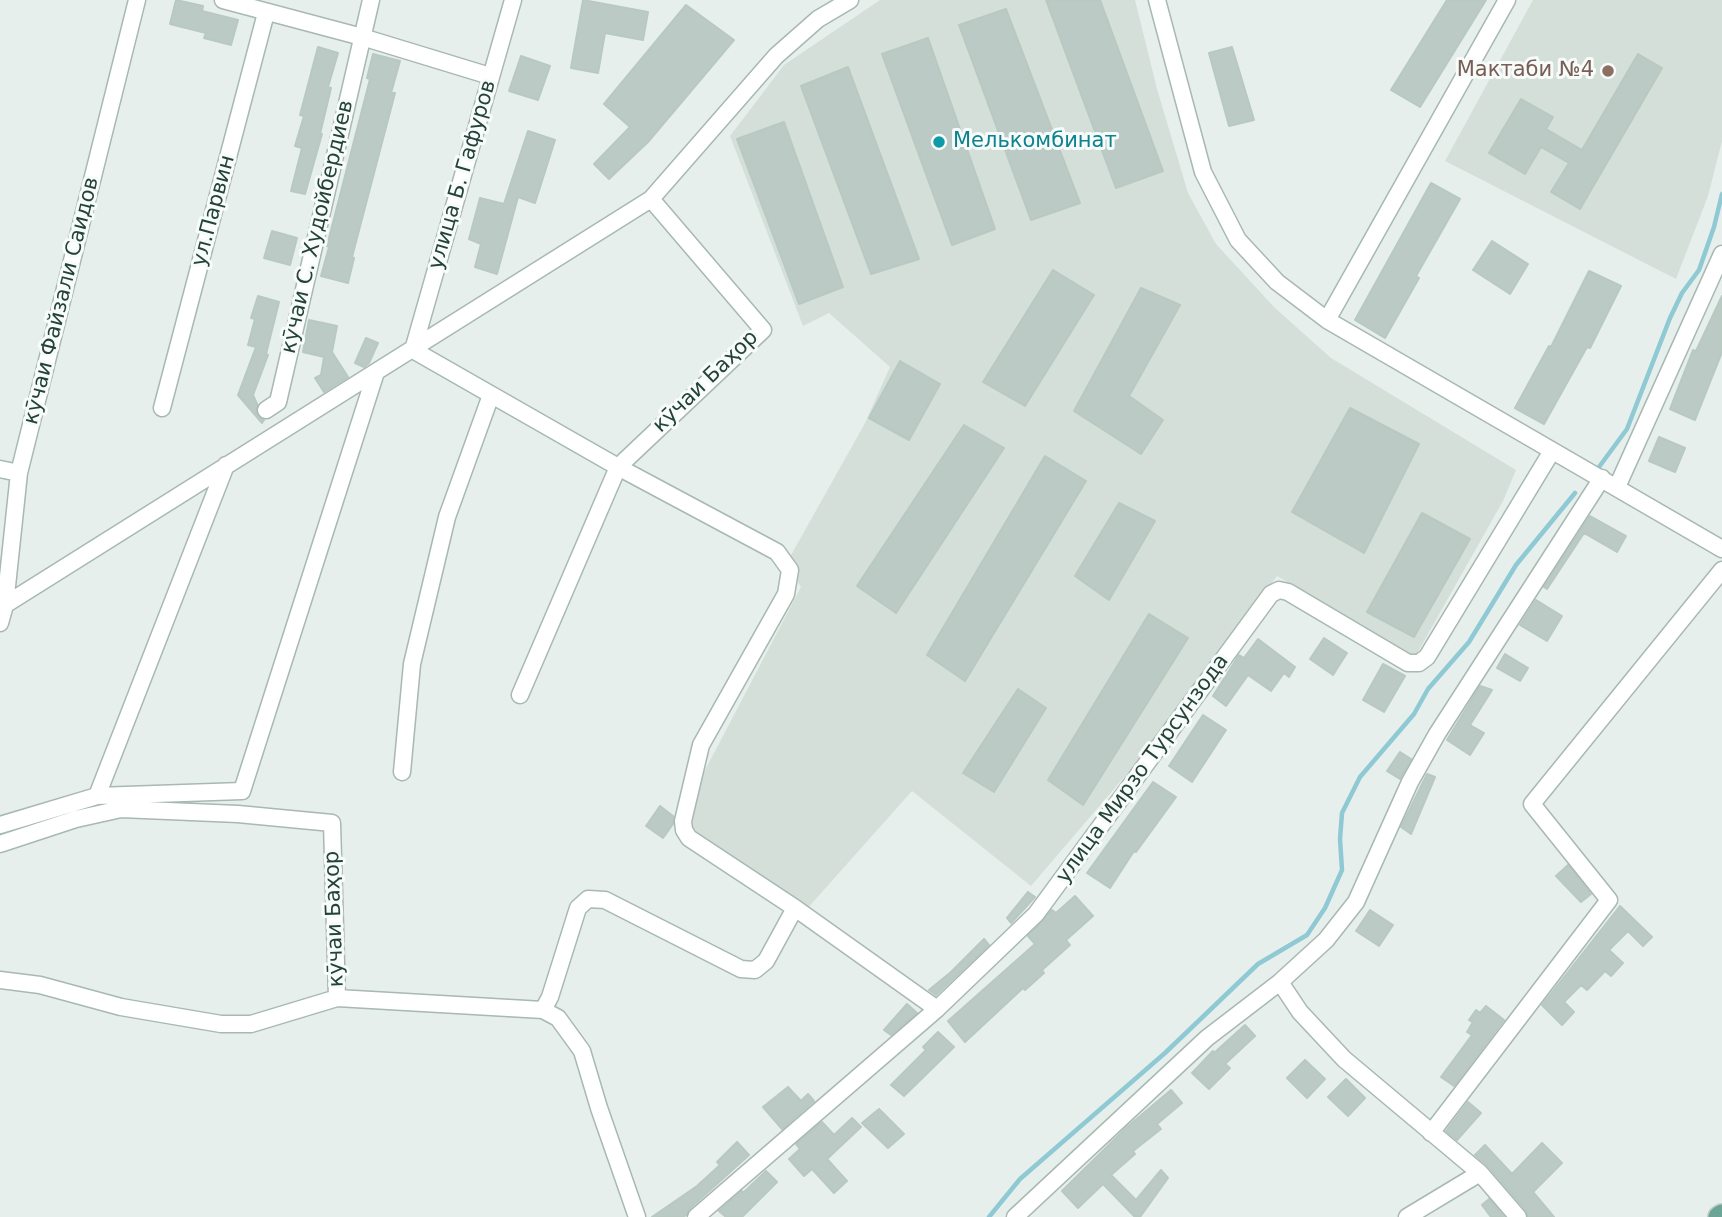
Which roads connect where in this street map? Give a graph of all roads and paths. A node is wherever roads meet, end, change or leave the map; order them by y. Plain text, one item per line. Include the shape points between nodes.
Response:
1 (136, 0) edge
2 (223, 0) edge
3 (371, 0) edge
4 (513, 0) edge
5 (850, 0) edge
6 (1507, 0) edge
7 (1162, 3) edge
8 (266, 13) junction
9 (362, 37) junction
10 (491, 76) junction
11 (651, 199) junction
12 (1722, 254) edge
13 (1327, 320) junction
14 (413, 350) junction
15 (376, 372) junction
16 (491, 395) junction
17 (162, 408) dead end
18 (266, 410) dead end
19 (1552, 451) junction
20 (226, 465) junction
21 (618, 467) junction
22 (0, 469) edge
23 (19, 473) junction
24 (1601, 478) junction
25 (1617, 487) junction
26 (1722, 549) edge
27 (1722, 570) edge
28 (2, 606) edge
29 (0, 622) edge
30 (520, 695) dead end
31 (402, 772) dead end
32 (97, 796) junction
33 (0, 825) edge
34 (0, 844) edge
35 (794, 908) junction
36 (0, 980) edge
37 (1280, 982) junction
38 (337, 998) junction
39 (937, 1009) junction
40 (543, 1010) junction
41 (1431, 1133) junction
42 (1479, 1173) junction
43 (637, 1217) edge
44 (696, 1217) edge
45 (1015, 1217) edge
46 (1408, 1217) edge
47 (1518, 1217) edge

1 - 23 street, кӯчаи Файзали Саидов
2 - 8 street
3 - 9 street, кӯчаи С. Худойбердиев
4 - 10 street, улица Б. Гафуров
5 - 11 street via 818,19 776,56
6 - 13 street
7 - 13 street via 1203,172 1238,240 1277,282
8 - 9 street
8 - 17 street, ул.Парвин
9 - 10 street
9 - 18 street, кӯчаи С. Худойбердиев via 278,402
10 - 14 street, улица Б. Гафуров
11 - 14 street
11 - 21 street, кӯчаи Баҳор via 763,330
12 - 25 street
13 - 19 street
14 - 15 street
14 - 16 street
15 - 20 street
15 - 32 street via 242,791
16 - 21 street
16 - 31 street via 447,517 412,664
19 - 24 street
19 - 39 street, улица Мирзо Турсунзода via 1427,657 1419,663 1408,663 1288,592 1271,594 1036,914
20 - 28 street
20 - 32 street
21 - 30 street, кӯчаи Баҳор
21 - 35 street via 777,552 790,570 786,594 701,745 683,821 689,838
22 - 23 street
23 - 28 street, кӯчаи Файзали Саидов
24 - 25 street
24 - 37 street via 1437,734 1356,902 1326,940
25 - 26 street
27 - 41 street via 1532,804 1609,900
28 - 29 street
32 - 33 street
34 - 38 street, кӯчаи Баҳор via 121,809 332,823
35 - 39 street
35 - 40 street via 766,961 755,970 741,969 605,900 588,900 578,908
36 - 38 street via 221,1024 251,1024
37 - 41 street via 1300,1012 1344,1059
37 - 45 street via 1207,1038
38 - 40 street, кӯчаи Баҳор
39 - 44 street, улица Мирзо Турсунзода
40 - 43 street via 558,1018 582,1051
41 - 42 street
42 - 46 street
42 - 47 street

